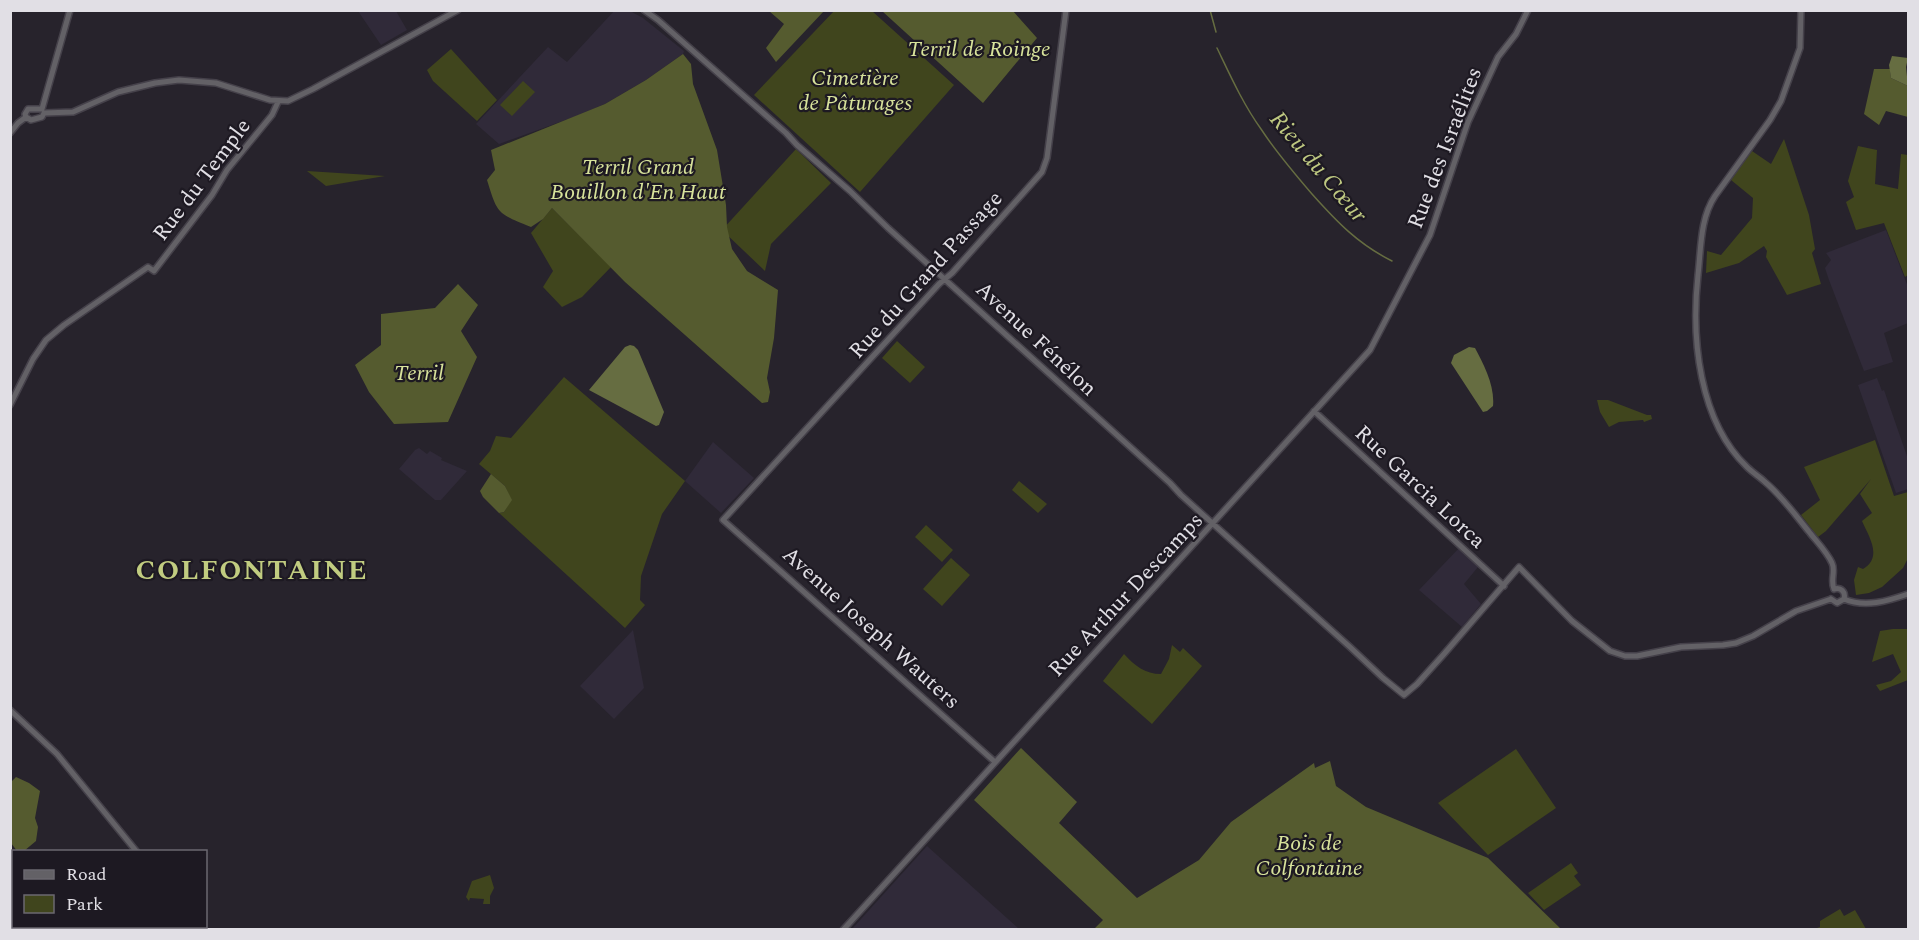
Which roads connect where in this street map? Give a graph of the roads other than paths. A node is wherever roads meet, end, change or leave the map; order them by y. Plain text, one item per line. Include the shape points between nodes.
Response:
1 (70, 10) edge
2 (458, 10) edge
3 (644, 10) edge
4 (1066, 10) edge
5 (1528, 10) edge
6 (1801, 10) edge
7 (278, 102) junction
8 (43, 111) junction
9 (10, 133) edge
10 (1413, 269) joint
11 (945, 279) junction
12 (10, 405) edge
13 (1314, 411) junction
14 (723, 520) joint
15 (1214, 524) junction
16 (1504, 586) junction
17 (1834, 589) junction
18 (1908, 594) edge
19 (1831, 598) junction
20 (1844, 599) junction
21 (10, 710) edge
22 (996, 762) junction
23 (135, 850) edge
24 (843, 930) edge

1 - 8 street
2 - 7 street via 313,89
3 - 11 street, Avenue Fénélon via 760,109
4 - 11 street, Rue du Grand Passage via 1042,172
5 - 10 street, Rue des Israélites via 1498,57 1468,122 1430,235
6 - 17 street via 1799,52 1780,102 1707,211 1697,289 1697,325 1701,378 1717,426 1738,457 1766,483 1832,563
7 - 8 street via 224,85 177,80 123,90 73,112
7 - 12 street, Rue du Temple via 154,271 147,267 46,340
8 - 9 street via 42,117 26,117
10 - 13 street, Rue Arthur Descamps via 1370,350
11 - 14 street, Rue du Grand Passage
11 - 15 street, Avenue Fénélon
13 - 15 street, Rue Arthur Descamps
13 - 16 street, Rue Garcia Lorca
14 - 22 street, Avenue Joseph Wauters
15 - 16 street, Avenue Fénélon via 1404,695
15 - 22 street, Rue Arthur Descamps
16 - 19 street via 1519,567 1572,621 1610,651 1629,656 1738,642
17 - 19 street
17 - 20 street via 1843,591
18 - 20 street via 1881,603
19 - 20 street via 1837,603
21 - 23 street via 57,754
22 - 24 street, Rue Arthur Descamps

